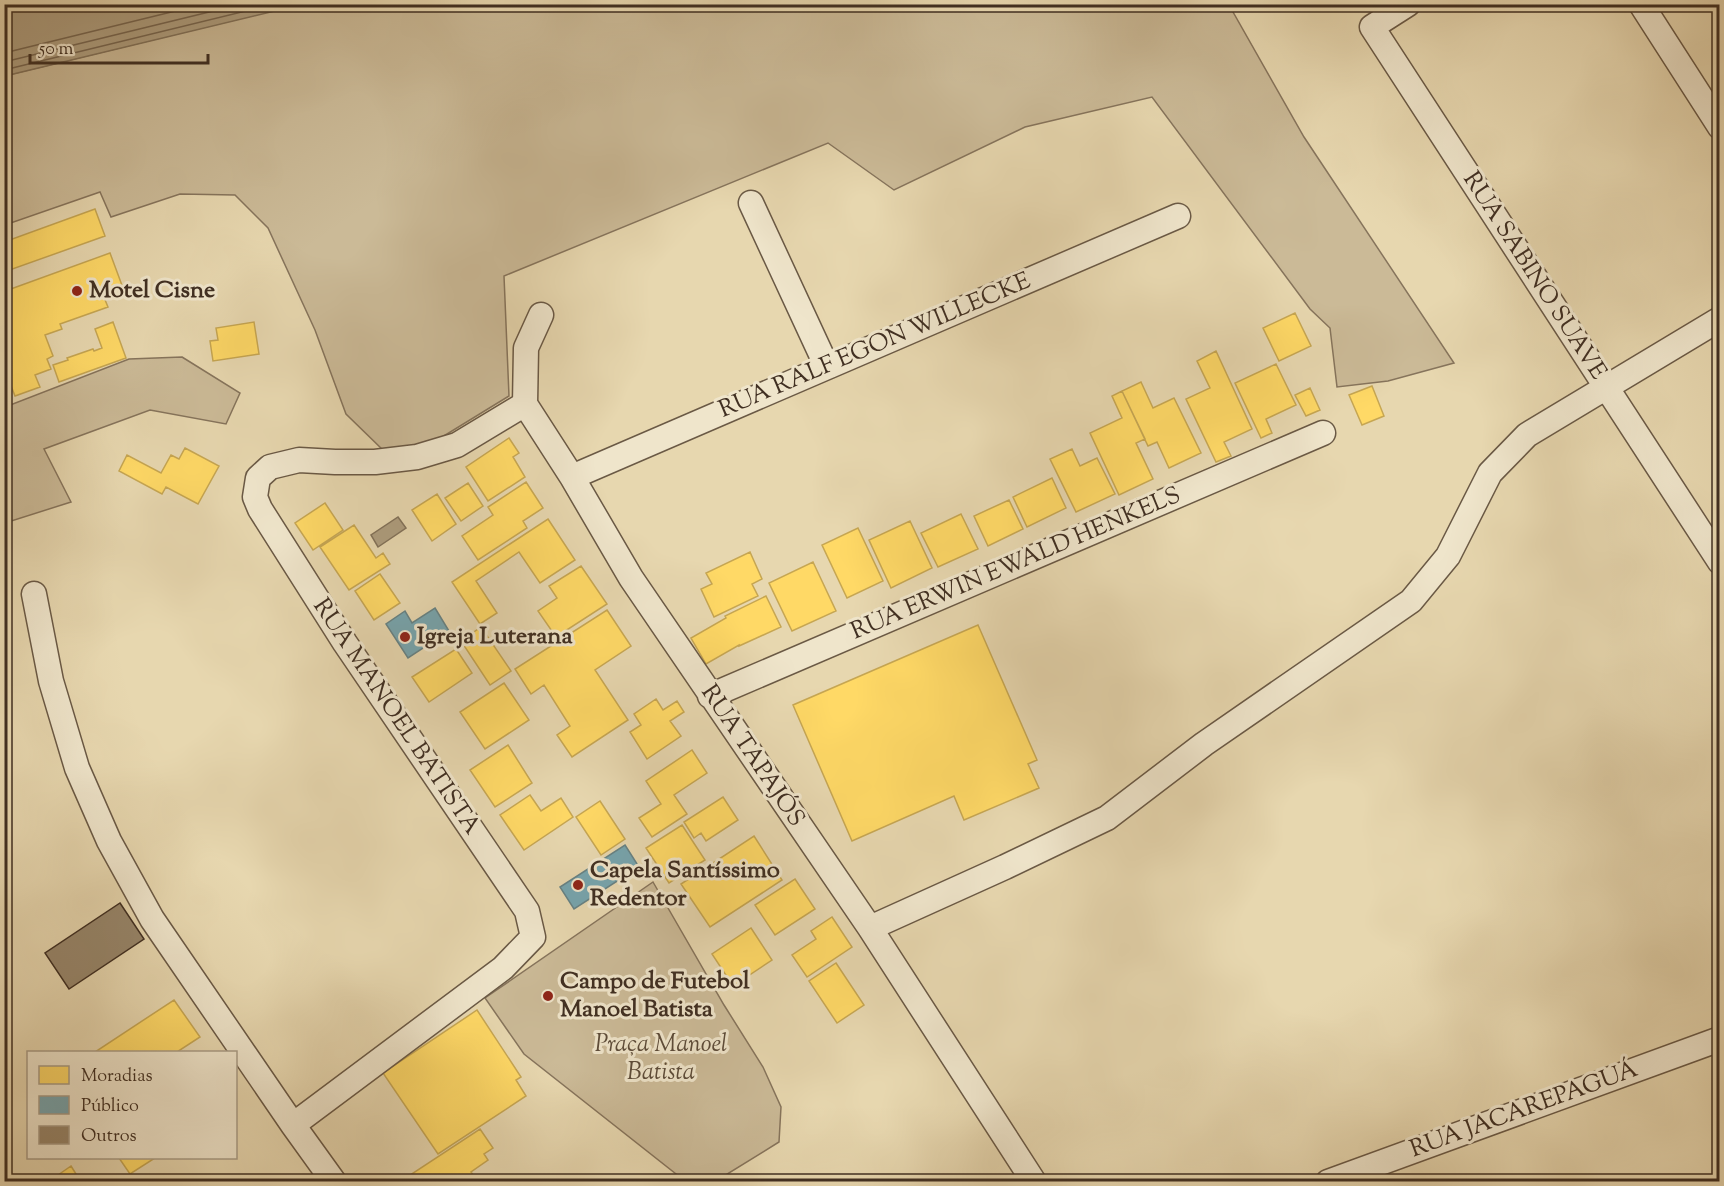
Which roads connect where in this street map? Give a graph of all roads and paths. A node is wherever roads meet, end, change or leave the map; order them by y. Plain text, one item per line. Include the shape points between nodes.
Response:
1 (1408, 4) edge
2 (1641, 4) edge
3 (1719, 127) edge
4 (751, 203) dead end
5 (1178, 216) dead end
6 (541, 315) dead end
7 (1719, 319) edge
8 (827, 367) junction
9 (1607, 387) junction
10 (525, 404) junction
11 (1323, 433) dead end
12 (572, 477) junction
13 (1719, 562) edge
14 (34, 594) dead end
15 (710, 696) junction
16 (870, 928) junction
17 (1719, 1039) edge
18 (293, 1125) junction
19 (334, 1182) edge
20 (1034, 1182) edge
21 (1328, 1182) edge

1 - 9 street, RUA SABINO SUAVE via 1372,27
2 - 3 street
4 - 8 street
5 - 8 street, RUA RALF EGON WILLECKE
6 - 10 street via 526,348
7 - 9 street
8 - 12 street, RUA RALF EGON WILLECKE
9 - 13 street, RUA SABINO SUAVE
9 - 16 street via 1527,435 1490,472 1448,556 1411,601 1204,744 1107,818
10 - 12 street, RUA TAPAJÓS
10 - 18 street, RUA MANOEL BATISTA via 457,445 417,457 375,462 298,460 270,467 258,478 255,497 260,509 345,643 527,911 533,937 503,968
11 - 15 street, RUA ERWIN EWALD HENKELS
12 - 15 street, RUA TAPAJÓS via 631,578
14 - 18 street via 51,681 77,768 109,840 152,919
15 - 16 street, RUA TAPAJÓS
16 - 20 street, RUA TAPAJÓS
17 - 21 street, RUA JACAREPAGUÁ
18 - 19 street

